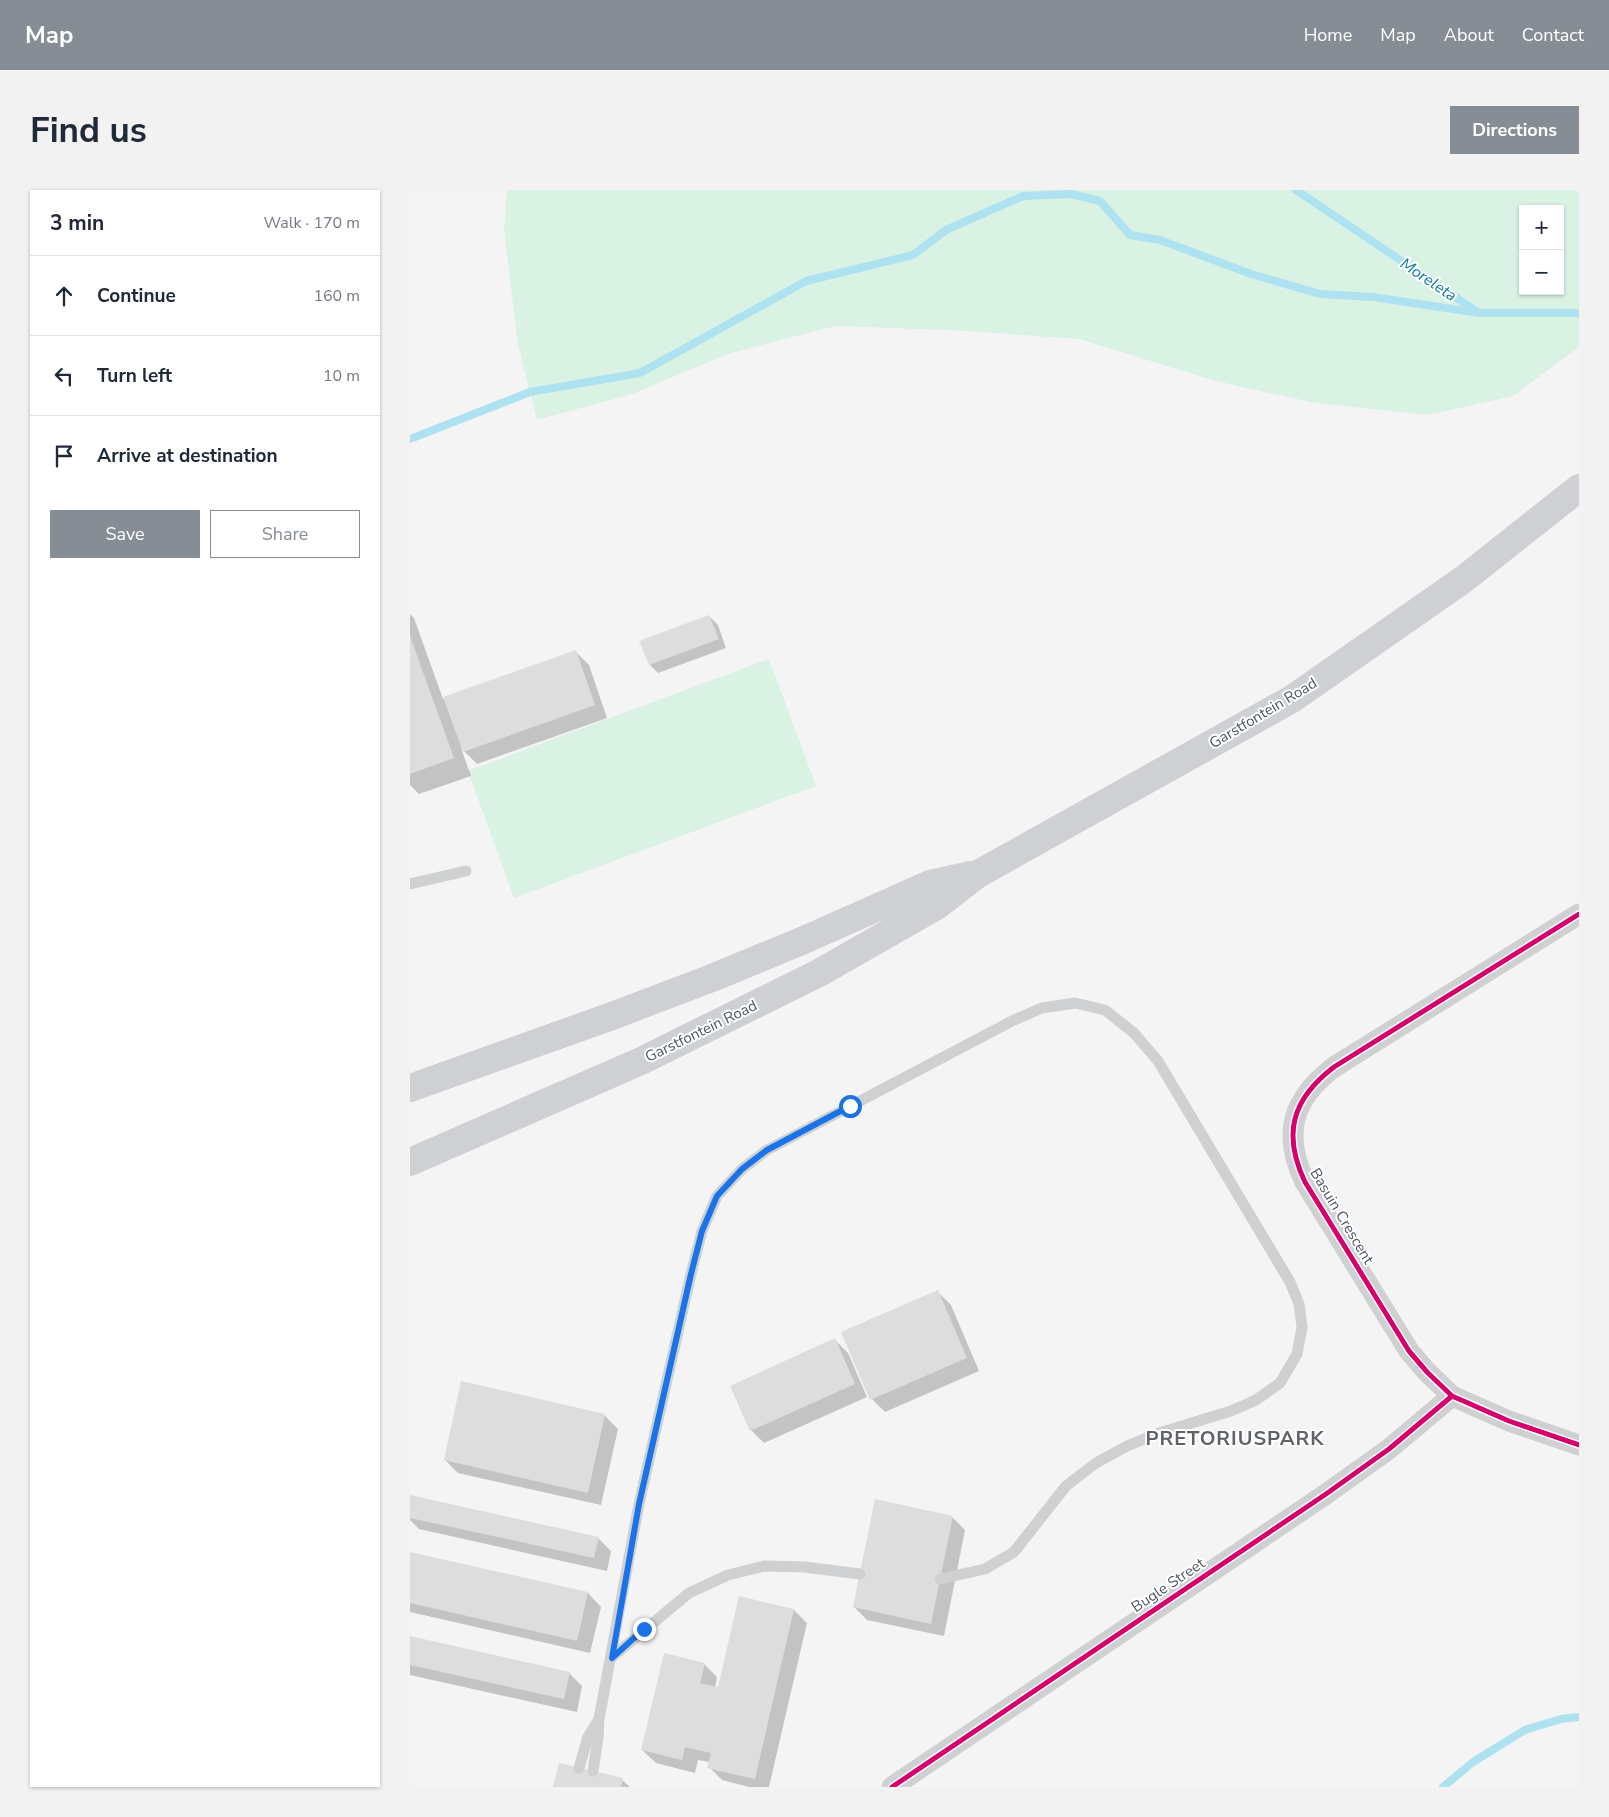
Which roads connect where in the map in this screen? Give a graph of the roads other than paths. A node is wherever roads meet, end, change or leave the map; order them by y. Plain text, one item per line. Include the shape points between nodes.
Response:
1 (1579, 488) edge
2 (466, 871) dead end
3 (978, 874) junction
4 (410, 884) edge
5 (1579, 914) edge
6 (410, 1088) edge
7 (410, 1162) edge
8 (1452, 1396) junction
9 (1579, 1445) edge
10 (860, 1574) dead end
11 (940, 1579) dead end
12 (612, 1658) junction
13 (599, 1719) junction
14 (579, 1768) dead end
15 (593, 1771) dead end
16 (892, 1787) edge

1 - 3 main road, Garstfontein Road via 1464,579 1292,699
2 - 4 lane
3 - 6 main road, Garstfontein Road via 930,884 712,978
3 - 7 main road, Garstfontein Road via 938,905 819,973 641,1061
5 - 8 street, Basuin Crescent via 1334,1067 1311,1087 1296,1116 1293,1147 1305,1182 1409,1351
8 - 9 street, Basuin Crescent via 1509,1421
8 - 16 street, Bugle Street via 1389,1449 1326,1494
10 - 12 lane via 764,1566 728,1575 689,1593
11 - 12 lane via 985,1569 1014,1552 1066,1486 1126,1446 1256,1400 1280,1383 1297,1354 1302,1327 1299,1304 1290,1282 1158,1061 1134,1033 1105,1010 1075,1003 1042,1008 1014,1020 767,1150 742,1169 717,1196 702,1231 691,1274 639,1504
12 - 13 lane
13 - 14 lane via 588,1737
13 - 15 lane

